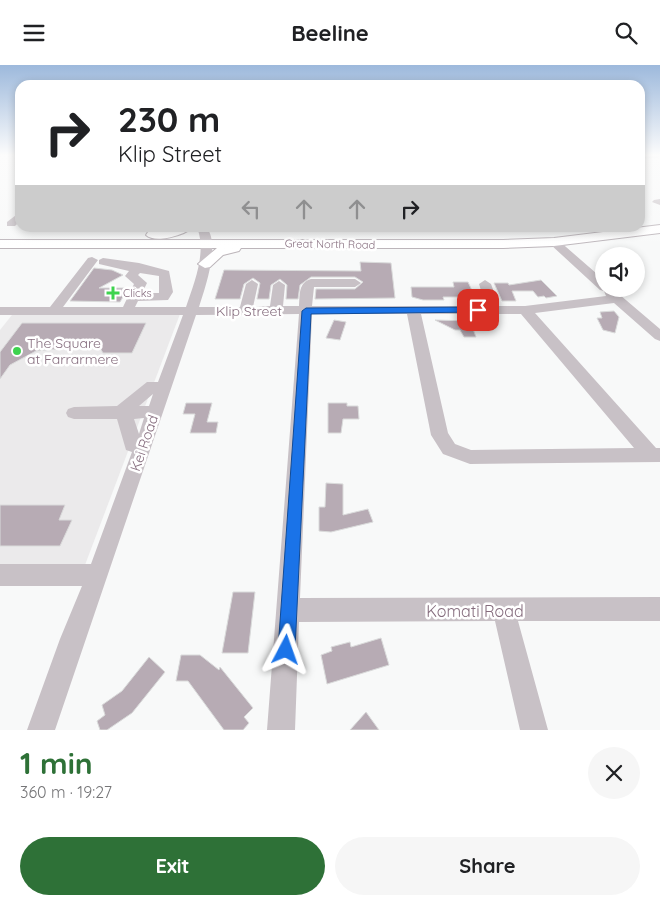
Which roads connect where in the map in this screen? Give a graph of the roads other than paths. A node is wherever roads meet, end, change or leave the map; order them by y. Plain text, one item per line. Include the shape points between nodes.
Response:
1 (15, 220) edge
2 (660, 222) edge
3 (11, 224) dead end
4 (645, 224) edge
5 (660, 229) edge
6 (645, 231) edge
7 (172, 232) edge
8 (568, 232) edge
9 (636, 232) edge
10 (203, 235) edge
11 (139, 237) junction
12 (1, 239) edge
13 (554, 242) junction
14 (276, 244) junction
15 (164, 245) junction
16 (97, 261) joint
17 (200, 262) junction
18 (140, 267) junction
19 (595, 279) edge
20 (167, 282) junction
21 (141, 283) junction
22 (354, 283) dead end
23 (252, 284) dead end
24 (485, 284) dead end
25 (279, 285) dead end
26 (134, 297) junction
27 (617, 299) joint
28 (186, 310) junction
29 (413, 310) junction
30 (494, 310) junction
31 (525, 310) junction
32 (0, 311) edge
33 (54, 311) junction
34 (127, 311) junction
35 (245, 311) junction
36 (276, 311) junction
37 (306, 311) junction
38 (660, 336) edge
39 (153, 386) junction
40 (122, 411) junction
41 (149, 412) junction
42 (74, 413) dead end
43 (132, 445) junction
44 (655, 455) edge
45 (0, 575) edge
46 (93, 576) junction
47 (660, 609) edge
48 (289, 611) junction
49 (504, 611) junction
50 (72, 639) joint
51 (41, 730) edge
52 (281, 730) edge
53 (534, 730) edge

1 - 3 street
2 - 4 main road
5 - 6 main road, Great North Road
7 - 11 main road
8 - 10 main road, Great North Road via 519,237
9 - 13 main road, Great North Road
10 - 11 main road, Great North Road
10 - 14 main road, Great North Road
10 - 15 main road, Great North Road
10 - 17 street, Kei Road
11 - 12 main road, Great North Road
12 - 15 main road, Great North Road
13 - 14 main road, Great North Road via 503,245
13 - 19 street
14 - 17 main road via 228,249
15 - 17 main road via 184,249
16 - 18 street
16 - 33 street
17 - 28 street, Kei Road
18 - 20 street via 165,274
18 - 21 street via 130,276
20 - 21 street
20 - 26 street via 167,292 163,297
21 - 26 street
22 - 37 street via 308,285
23 - 35 street
24 - 30 street
25 - 36 street
26 - 34 street
27 - 31 street, Klip Street
27 - 38 street
28 - 34 street, Klip Street
28 - 35 street, Klip Street
28 - 39 street, Kei Road
28 - 41 street, Kei Road
29 - 30 street, Klip Street
29 - 37 street, Klip Street
29 - 44 street via 440,435 449,449 470,457
30 - 31 street, Klip Street
31 - 44 street
32 - 33 street, Klip Street
33 - 34 street, Klip Street
35 - 36 street, Klip Street
36 - 37 street, Klip Street
37 - 48 street
39 - 40 street
39 - 41 street, Kei Road
40 - 41 street
40 - 42 street
40 - 43 street
41 - 43 street, Kei Road
41 - 46 street, Kei Road
43 - 46 street, Kei Road
45 - 46 street
46 - 50 street, Kei Road
47 - 49 street, Komati Road
48 - 49 street, Komati Road
48 - 52 street
49 - 53 street
50 - 51 street, Kei Road

